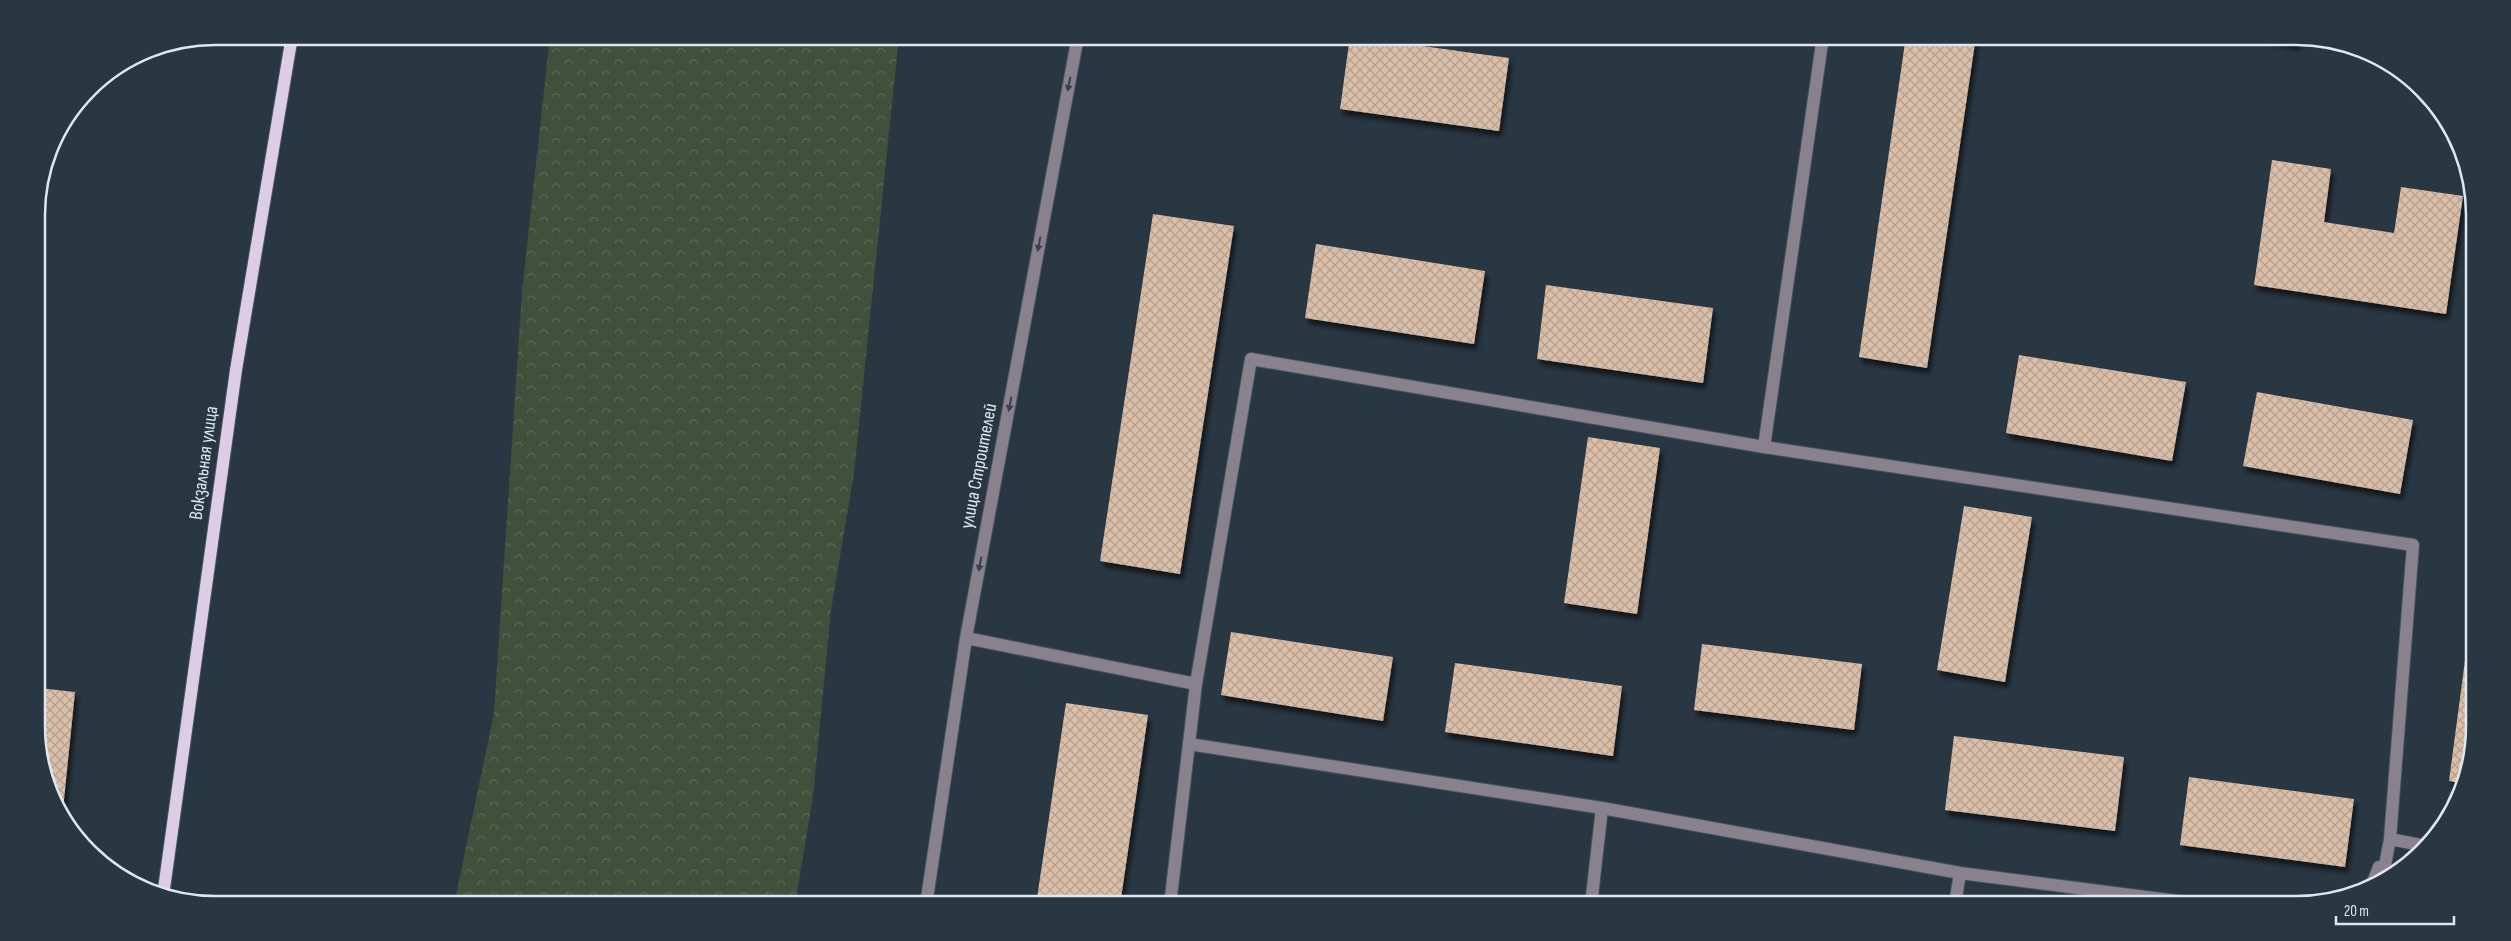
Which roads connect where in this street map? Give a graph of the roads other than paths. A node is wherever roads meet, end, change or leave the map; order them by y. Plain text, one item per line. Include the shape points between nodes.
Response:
1 (290, 45) edge
2 (1076, 45) edge
3 (1822, 45) edge
4 (1764, 447) junction
5 (966, 638) junction
6 (1196, 684) junction
7 (1189, 744) junction
8 (1602, 808) junction
9 (2390, 839) junction
10 (2417, 844) edge
11 (2384, 871) edge
12 (1960, 873) junction
13 (2375, 876) edge
14 (164, 888) edge
15 (927, 896) edge
16 (1171, 896) edge
17 (1592, 896) edge
18 (1957, 896) edge
19 (2138, 896) edge

1 - 14 main road, Вокзальная улица via 236,370
2 -> 5 street, улица Строителей
3 - 4 street
4 - 6 street via 1251,359
4 - 9 street via 2413,545
5 - 6 street
5 - 15 street, улица Строителей
6 - 7 street
7 - 8 street
7 - 16 street
8 - 12 street
8 - 17 street
9 - 10 street
9 - 11 street
9 - 13 street
12 - 18 street
12 - 19 street

